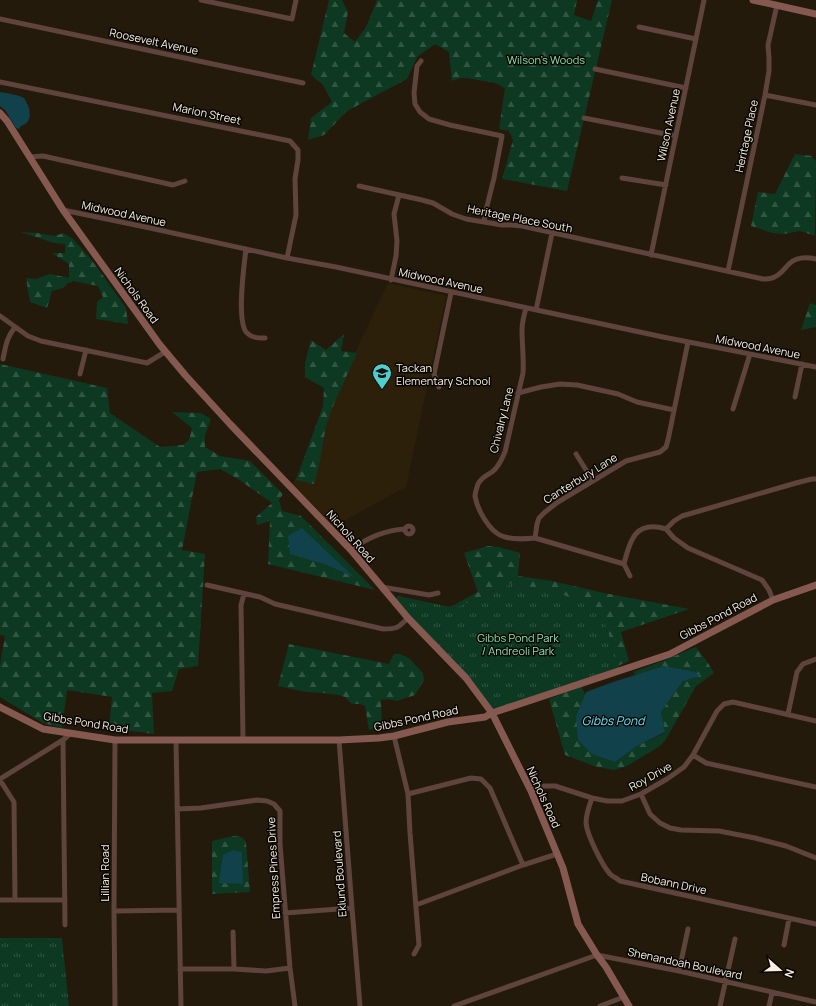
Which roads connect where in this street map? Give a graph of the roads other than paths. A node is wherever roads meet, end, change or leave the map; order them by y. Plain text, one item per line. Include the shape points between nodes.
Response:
1 (201, 0) edge
2 (296, 0) edge
3 (704, 0) edge
4 (753, 0) edge
5 (777, 5) junction
6 (816, 14) edge
7 (0, 19) edge
8 (639, 27) dead end
9 (696, 39) junction
10 (421, 61) dead end
11 (595, 69) dead end
12 (0, 82) edge
13 (303, 83) dead end
14 (686, 88) junction
15 (765, 95) junction
16 (816, 105) edge
17 (0, 113) edge
18 (584, 118) dead end
19 (676, 136) junction
20 (29, 157) junction
21 (622, 178) dead end
22 (185, 181) dead end
23 (666, 185) junction
24 (359, 186) dead end
25 (398, 195) junction
26 (62, 210) junction
27 (484, 222) junction
28 (552, 233) junction
29 (246, 249) junction
30 (651, 255) junction
31 (287, 258) junction
32 (816, 258) edge
33 (728, 271) junction
34 (391, 280) junction
35 (451, 293) junction
36 (526, 308) junction
37 (536, 310) junction
38 (0, 316) edge
39 (16, 327) junction
40 (265, 338) dead end
41 (688, 342) junction
42 (86, 350) junction
43 (165, 352) junction
44 (750, 354) junction
45 (3, 359) dead end
46 (802, 364) junction
47 (816, 367) edge
48 (80, 374) dead end
49 (439, 387) dead end
50 (518, 393) junction
51 (795, 398) dead end
52 (733, 409) dead end
53 (674, 410) junction
54 (576, 454) dead end
55 (816, 479) edge
56 (593, 481) junction
57 (666, 529) junction
58 (405, 530) dead end
59 (535, 538) junction
60 (351, 550) junction
61 (624, 564) junction
62 (630, 576) dead end
63 (207, 585) dead end
64 (816, 585) edge
65 (382, 587) junction
66 (438, 593) dead end
67 (244, 594) junction
68 (773, 600) junction
69 (408, 618) junction
70 (816, 659) edge
71 (0, 707) edge
72 (492, 713) junction
73 (788, 714) junction
74 (816, 721) edge
75 (71, 733) junction
76 (394, 736) junction
77 (63, 740) junction
78 (115, 740) junction
79 (176, 740) junction
80 (243, 740) junction
81 (339, 740) junction
82 (693, 755) junction
83 (0, 779) edge
84 (816, 787) edge
85 (531, 791) junction
86 (408, 794) junction
87 (641, 794) junction
88 (592, 798) junction
89 (177, 809) junction
90 (557, 854) junction
91 (816, 858) edge
92 (523, 865) junction
93 (0, 900) edge
94 (15, 900) junction
95 (65, 900) junction
96 (416, 905) junction
97 (352, 908) junction
98 (179, 910) junction
99 (114, 911) junction
100 (285, 913) junction
101 (789, 919) junction
102 (816, 924) edge
103 (65, 925) dead end
104 (688, 929) dead end
105 (233, 932) dead end
106 (734, 939) dead end
107 (784, 945) dead end
108 (414, 954) dead end
109 (597, 955) junction
110 (290, 968) junction
111 (180, 969) junction
112 (234, 969) junction
113 (679, 972) junction
114 (725, 982) junction
115 (772, 992) junction
116 (624, 997) junction
117 (816, 1002) edge
118 (115, 1006) edge
119 (181, 1006) edge
120 (295, 1006) edge
121 (360, 1006) edge
122 (454, 1006) edge
123 (600, 1006) edge
124 (629, 1006) edge
125 (720, 1006) edge
126 (769, 1006) edge

1 - 2 street via 292,19
3 - 9 street, Wilson Avenue
4 - 5 street
5 - 6 street
5 - 15 street, Heritage Place via 768,45 769,71
7 - 13 street, Roosevelt Avenue
8 - 9 street
9 - 14 street, Wilson Avenue
10 - 27 street via 417,66 414,93 415,104 420,112 429,119 450,126 502,136
11 - 14 street
12 - 31 street, Marion Street via 290,141 298,150 298,160 295,179 296,215
14 - 19 street, Wilson Avenue
15 - 16 street
15 - 33 street, Heritage Place
17 - 20 street, Nichols Road
18 - 19 street
19 - 23 street, Wilson Avenue
20 - 22 street via 43,156 174,185
20 - 26 street, Nichols Road
21 - 23 street
23 - 30 street, Wilson Avenue
24 - 25 street, Heritage Place South
25 - 27 street, Heritage Place South via 433,203 452,214
25 - 34 street via 394,214 396,256
26 - 29 street, Midwood Avenue
26 - 43 street, Nichols Road
27 - 28 street, Heritage Place South via 502,226 522,226
28 - 30 street, Heritage Place South
28 - 37 street
29 - 31 street, Midwood Avenue
29 - 40 street via 242,326 247,334 254,338
30 - 33 street, Heritage Place South
31 - 34 street, Midwood Avenue
32 - 33 street, Heritage Place South via 798,258 773,278 763,279
34 - 35 street, Midwood Avenue
35 - 36 street, Midwood Avenue
35 - 49 street via 434,374
36 - 37 street, Midwood Avenue
36 - 50 street, Chivalry Lane via 522,330 524,360
37 - 41 street, Midwood Avenue
38 - 39 street
39 - 42 street via 41,341
39 - 45 street via 9,335
41 - 44 street, Midwood Avenue
41 - 53 street, Canterbury Lane
42 - 43 street via 147,362
42 - 48 street
43 - 60 street, Nichols Road
44 - 46 street, Midwood Avenue
44 - 52 street
46 - 47 street, Midwood Avenue
46 - 51 street
50 - 53 street via 560,384 577,385
50 - 59 street, Chivalry Lane via 505,452 499,464 479,484 475,494 479,509 490,527 500,535 520,539
53 - 56 street, Canterbury Lane via 666,447 660,452 626,461
54 - 56 street
55 - 57 street via 682,516
56 - 59 street, Canterbury Lane via 545,512 539,518
57 - 61 street via 651,526 639,531 628,548
57 - 68 street via 688,548 762,580
58 - 60 street via 378,535
59 - 61 street, Chivalry Lane
60 - 65 street, Nichols Road
61 - 62 street
63 - 67 street
64 - 68 street, Gibbs Pond Road
65 - 66 street via 429,595
65 - 69 street, Nichols Road
67 - 69 street via 260,597 275,604 383,629 394,629
67 - 80 street
68 - 72 street, Gibbs Pond Road via 658,659
69 - 72 street, Nichols Road via 466,678
70 - 73 street via 803,664 797,672
71 - 75 street, Gibbs Pond Road via 42,729
72 - 76 street, Gibbs Pond Road
72 - 85 street, Nichols Road
73 - 74 street, Roy Drive
73 - 82 street, Roy Drive via 733,702 724,704
75 - 77 street
75 - 78 street, Gibbs Pond Road
76 - 81 street, Gibbs Pond Road
76 - 86 street
77 - 83 street
77 - 95 street
78 - 79 street, Gibbs Pond Road
78 - 99 street, Lillian Road
79 - 80 street, Gibbs Pond Road
79 - 89 street
80 - 81 street, Gibbs Pond Road
81 - 97 street, Eklund Boulevard
82 - 84 street via 706,763
82 - 87 street, Roy Drive via 684,767
83 - 94 street via 14,802
85 - 88 street, Roy Drive via 544,786 555,786
85 - 90 street, Nichols Road
86 - 92 street via 471,778 481,779 490,788
86 - 96 street
87 - 88 street, Roy Drive via 622,801
87 - 91 street via 650,814 670,828 719,831 755,838 786,846
88 - 101 street, Bobann Drive via 586,823 602,863 611,875 631,884
89 - 98 street
89 - 100 street, Empress Pines Drive via 257,800 267,800 274,804 280,812
90 - 92 street
90 - 109 street, Nichols Road via 578,924
92 - 96 street
93 - 94 street
94 - 95 street
95 - 103 street
96 - 108 street via 419,945
97 - 100 street
97 - 121 street, Eklund Boulevard
98 - 99 street
98 - 111 street
99 - 118 street, Lillian Road
100 - 110 street, Empress Pines Drive
101 - 102 street, Bobann Drive
101 - 107 street
104 - 113 street
105 - 112 street
106 - 114 street
109 - 113 street, Shenandoah Boulevard
109 - 116 street, Nichols Road
109 - 122 street
110 - 112 street via 266,971
110 - 120 street, Empress Pines Drive
111 - 112 street
111 - 119 street
113 - 114 street, Shenandoah Boulevard
114 - 115 street, Shenandoah Boulevard
114 - 125 street
115 - 117 street, Shenandoah Boulevard
115 - 126 street
116 - 123 street
116 - 124 street, Nichols Road

